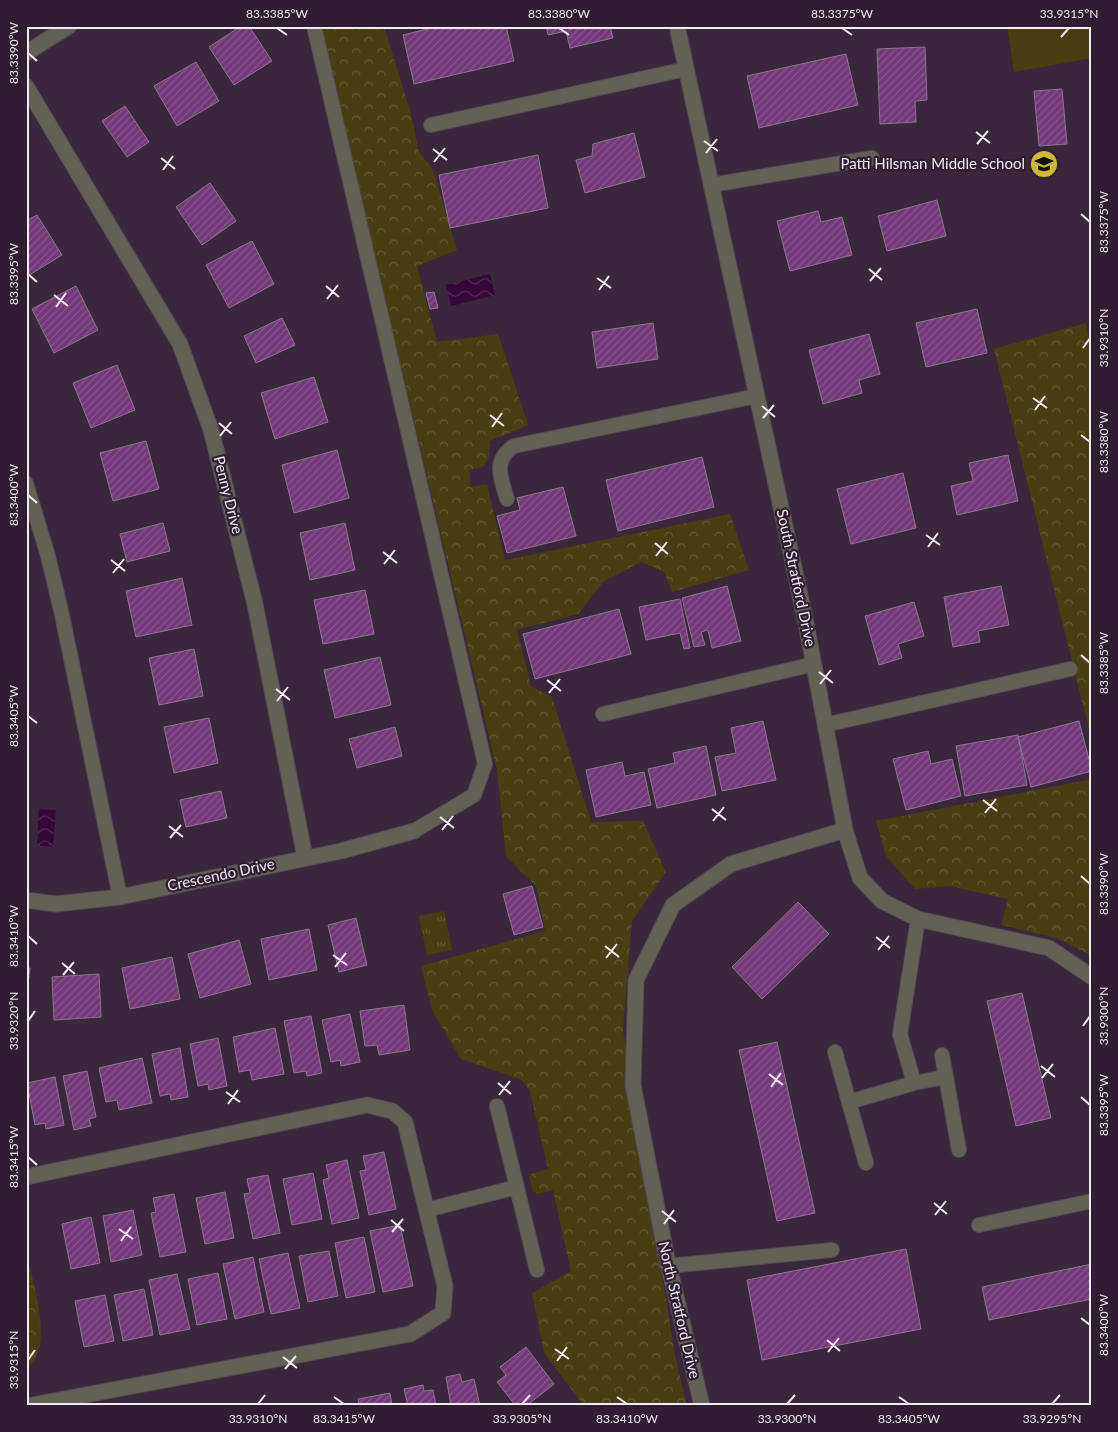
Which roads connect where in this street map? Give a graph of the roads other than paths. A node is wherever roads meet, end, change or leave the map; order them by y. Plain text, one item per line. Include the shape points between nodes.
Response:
1 (69, 26) edge
2 (314, 26) edge
3 (677, 26) edge
4 (26, 53) edge
5 (686, 69) junction
6 (26, 86) edge
7 (431, 125) dead end
8 (872, 158) dead end
9 (711, 185) junction
10 (757, 396) junction
11 (26, 483) edge
12 (507, 499) dead end
13 (814, 664) junction
14 (1070, 669) dead end
15 (603, 714) dead end
16 (825, 725) junction
17 (845, 830) junction
18 (414, 831) joint
19 (305, 857) junction
20 (120, 897) junction
21 (26, 900) edge
22 (918, 919) junction
23 (1092, 977) edge
24 (835, 1052) dead end
25 (942, 1055) dead end
26 (945, 1077) junction
27 (914, 1083) junction
28 (849, 1102) junction
29 (497, 1106) dead end
30 (959, 1150) dead end
31 (866, 1163) dead end
32 (26, 1177) edge
33 (517, 1187) junction
34 (1092, 1201) edge
35 (426, 1210) junction
36 (979, 1225) dead end
37 (832, 1250) dead end
38 (668, 1266) junction
39 (537, 1270) dead end
40 (27, 1406) edge
41 (702, 1406) edge

1 - 4 street
2 - 18 lane via 485,764 474,795
3 - 5 street, South Stratford Drive
5 - 7 lane
5 - 9 street, South Stratford Drive
6 - 19 street, Penny Drive via 180,344 211,430 255,604
8 - 9 lane
9 - 10 street, South Stratford Drive
10 - 12 lane via 514,446 500,459
10 - 13 street, South Stratford Drive
11 - 20 lane via 62,615
13 - 15 lane
13 - 16 street, South Stratford Drive
14 - 16 lane
16 - 17 street, South Stratford Drive
17 - 22 street, South Stratford Drive via 860,878 882,901
17 - 38 street, North Stratford Drive via 731,864 673,906 636,980 632,1085
18 - 19 street, Crescendo Drive
19 - 20 street, Crescendo Drive
20 - 21 street, Crescendo Drive via 56,904
22 - 23 street, South Stratford Drive via 1049,948
22 - 27 lane via 900,1034
24 - 28 lane
25 - 26 lane
26 - 27 lane
26 - 30 lane
27 - 28 lane
28 - 31 lane
29 - 33 lane
32 - 35 street via 366,1105 392,1111 405,1122
33 - 35 lane
33 - 39 lane
34 - 36 lane
35 - 40 street via 445,1286 443,1312 410,1334
37 - 38 lane
38 - 41 street, North Stratford Drive

